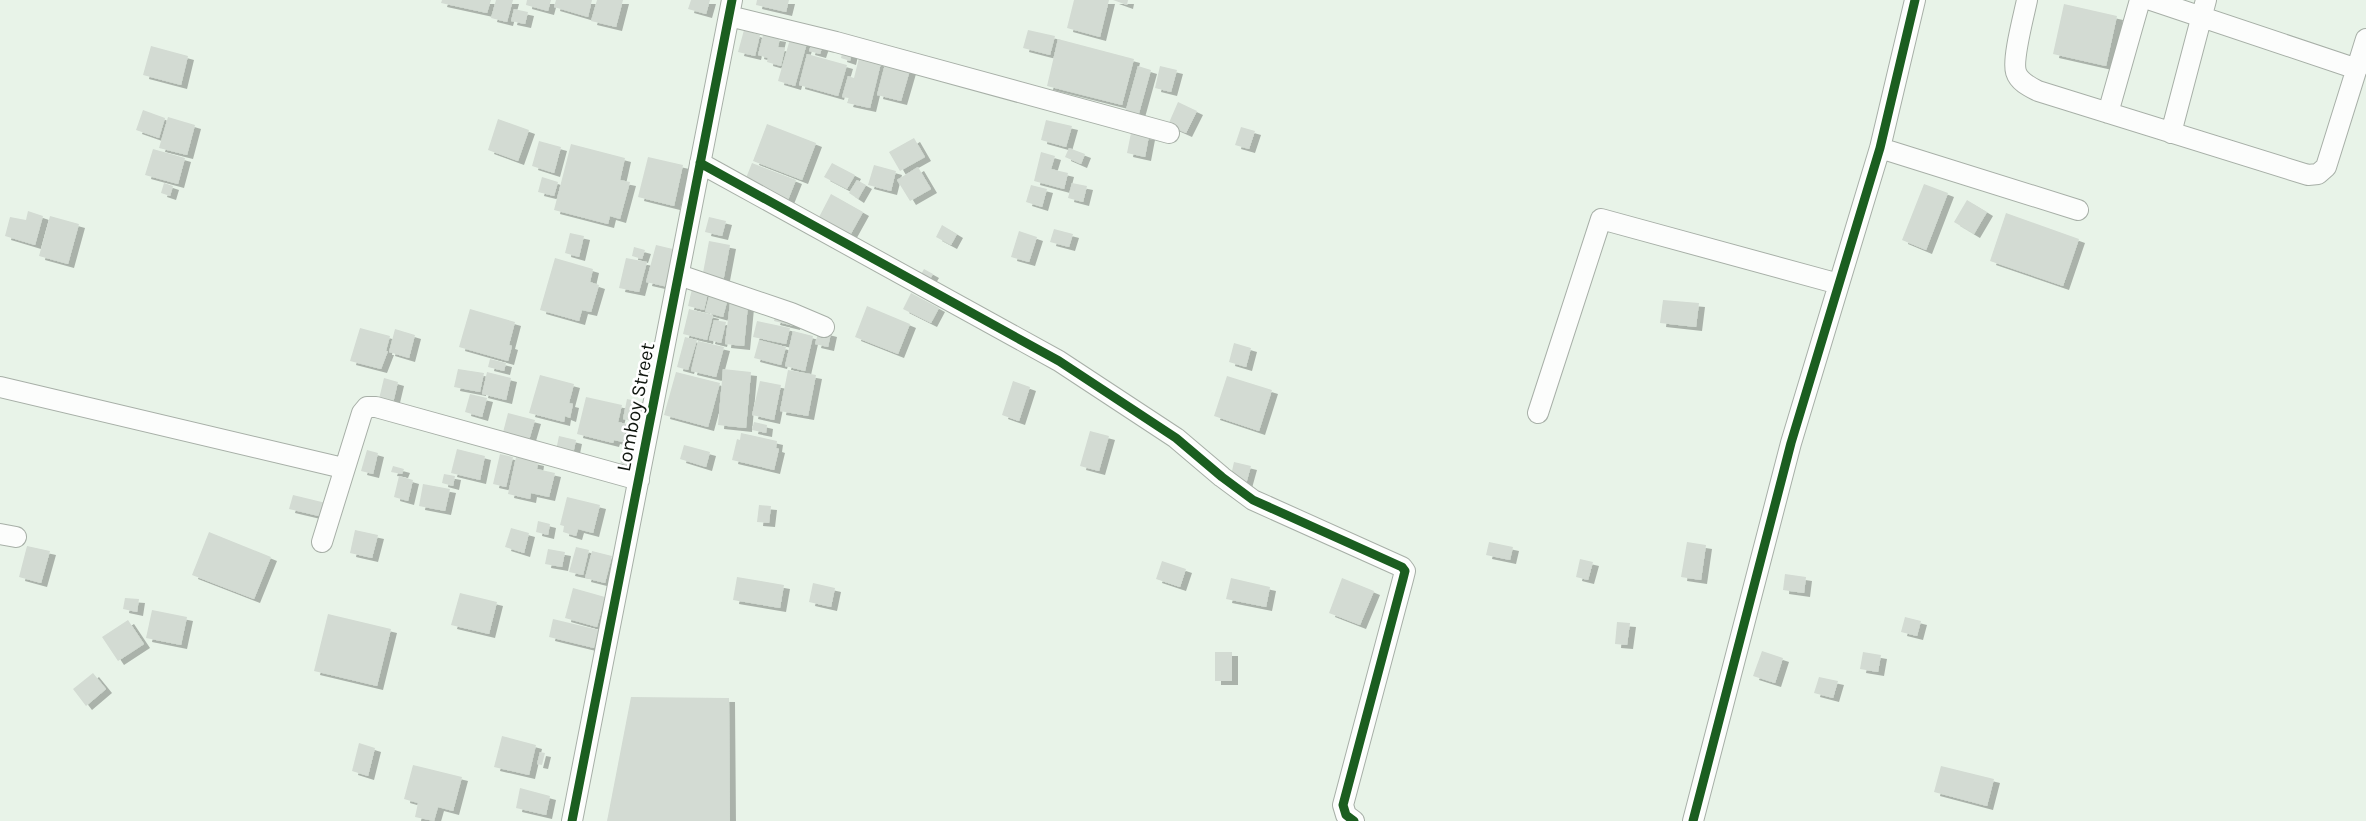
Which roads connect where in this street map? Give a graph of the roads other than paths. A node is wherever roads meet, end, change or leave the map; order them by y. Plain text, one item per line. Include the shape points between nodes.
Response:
1 (1915, 0) edge
2 (2027, 0) edge
3 (2140, 0) edge
4 (2151, 0) edge
5 (730, 8) edge
6 (2204, 9) edge
7 (2366, 39) edge
8 (2357, 69) junction
9 (2108, 113) junction
10 (1169, 133) dead end
11 (2171, 133) junction
12 (1880, 148) junction
13 (700, 163) junction
14 (2078, 210) dead end
15 (679, 275) junction
16 (1839, 284) junction
17 (824, 327) dead end
18 (0, 387) edge
19 (1538, 413) dead end
20 (344, 468) junction
21 (639, 480) junction
22 (322, 542) dead end
23 (572, 821) edge
24 (1354, 821) edge
25 (1693, 821) edge

1 - 12 street
2 - 9 street via 2016,73 2025,85 2038,91
3 - 9 street
4 - 6 street
5 - 10 street via 836,42
5 - 13 street, Lomboy Street
6 - 8 street
6 - 11 street
7 - 8 street
8 - 11 street via 2325,167 2318,174 2308,175
9 - 11 street
12 - 14 street
12 - 16 street
13 - 15 street, Lomboy Street
13 - 24 street via 1059,361 1176,438 1253,500 1402,567 1405,572 1342,805
15 - 17 street
15 - 21 street, Lomboy Street
16 - 19 street via 1601,219
16 - 25 street via 1791,443
18 - 20 street
20 - 21 street via 362,413 367,407 376,407
20 - 22 street
21 - 23 street, Lomboy Street

